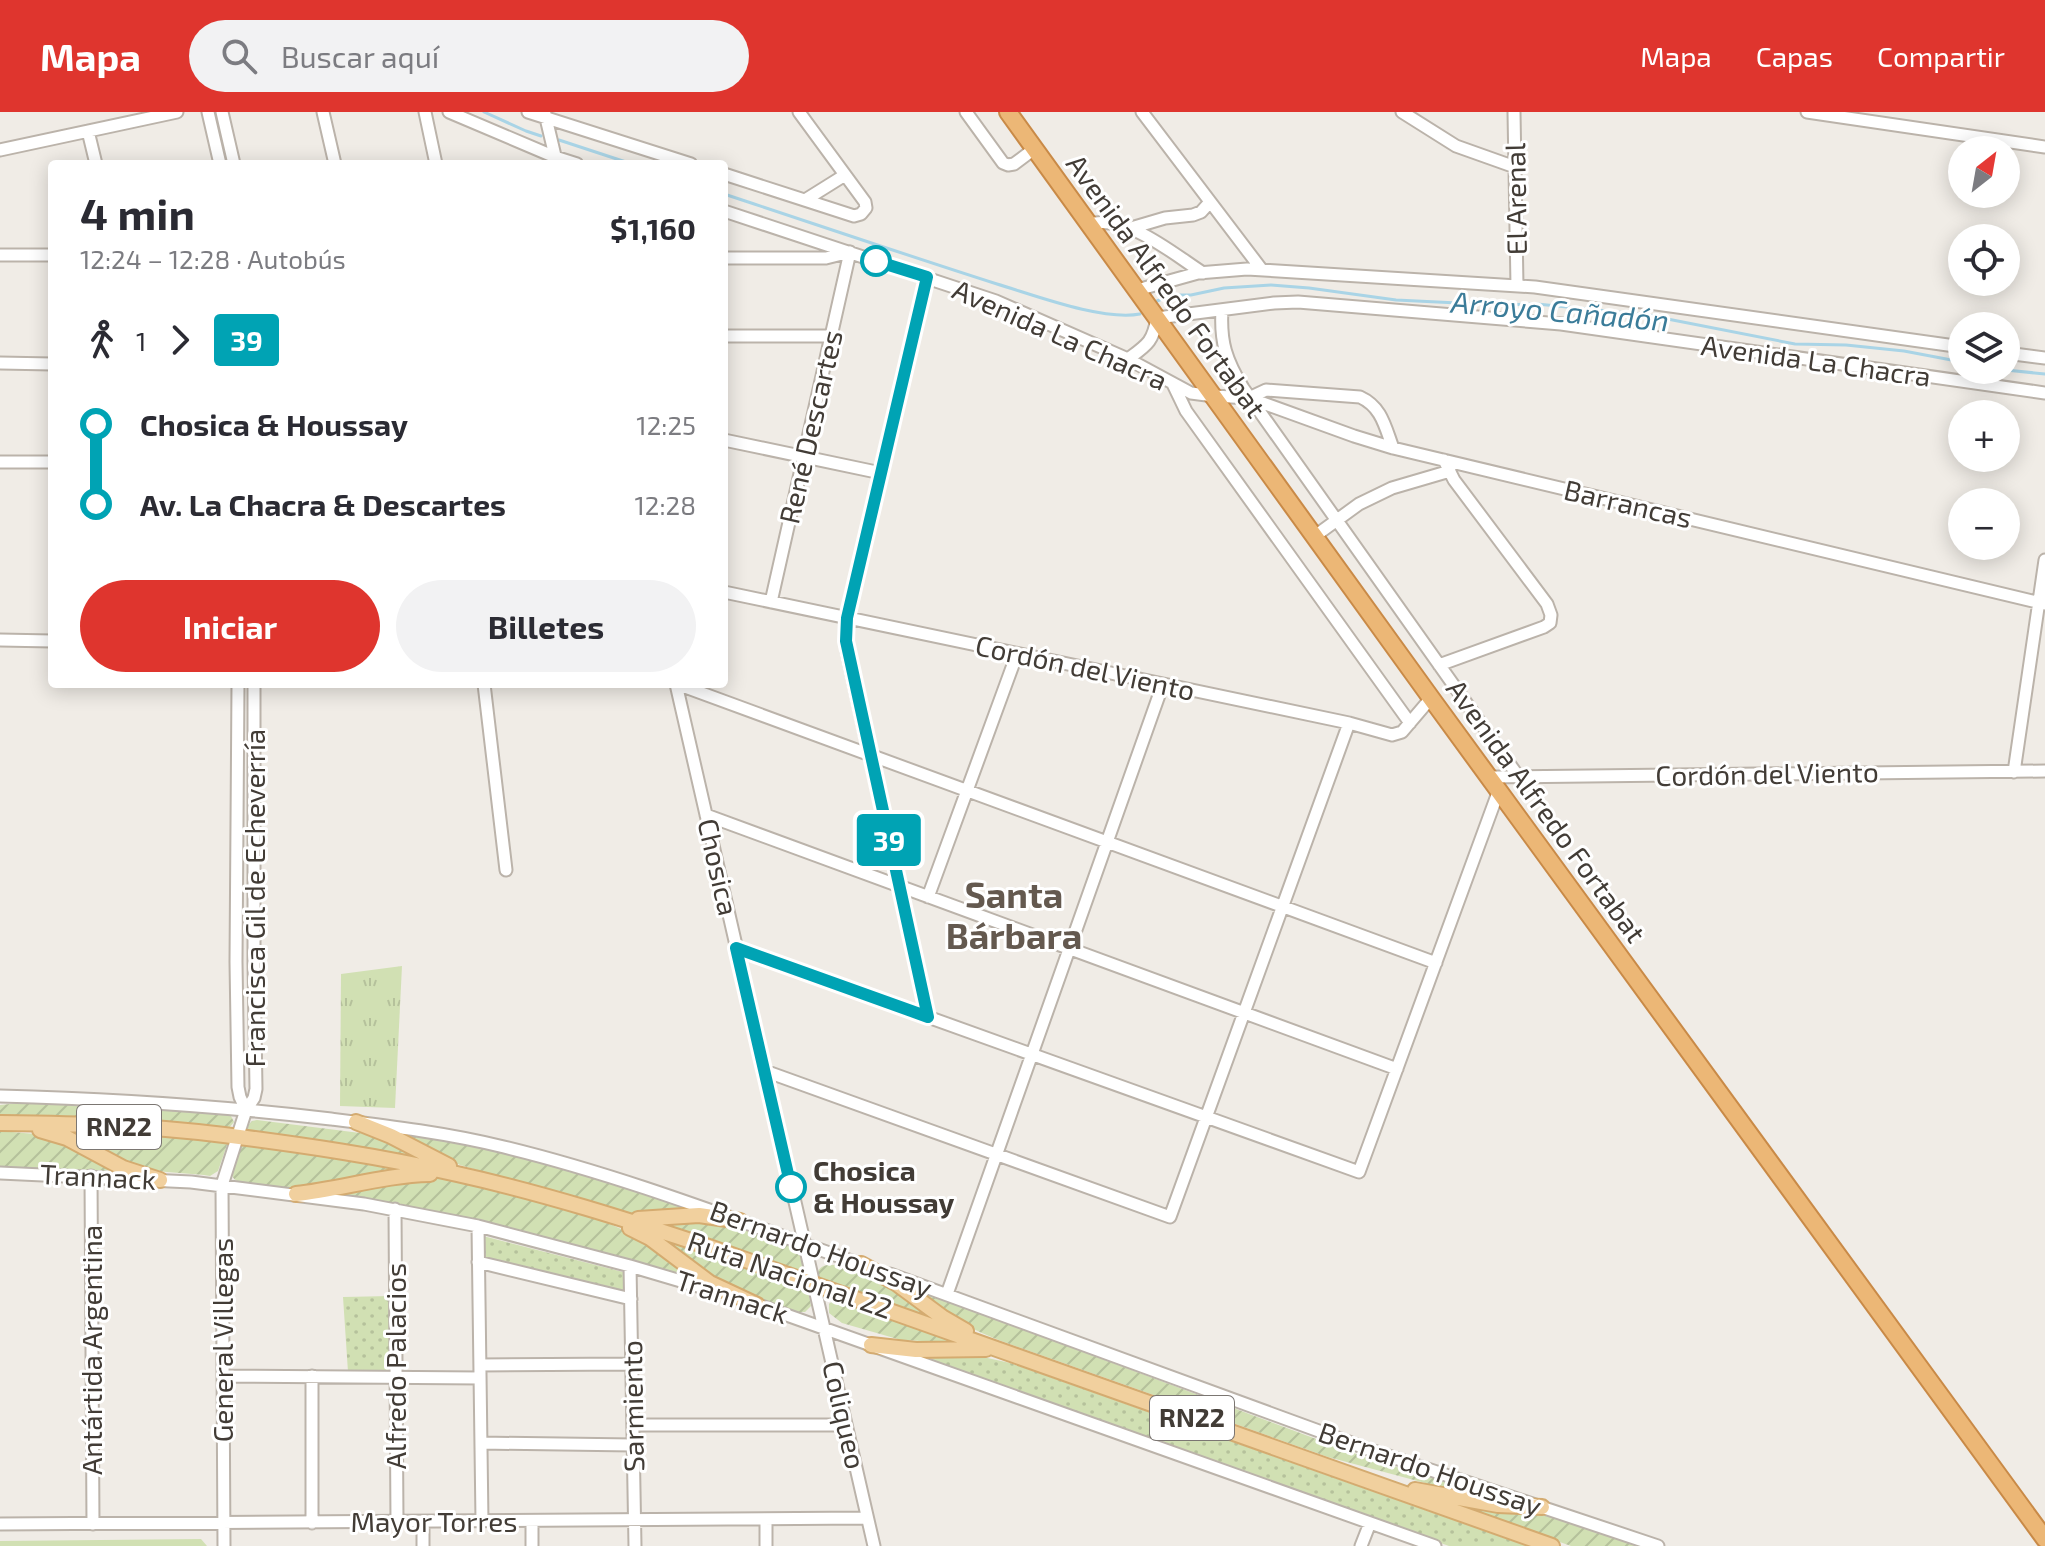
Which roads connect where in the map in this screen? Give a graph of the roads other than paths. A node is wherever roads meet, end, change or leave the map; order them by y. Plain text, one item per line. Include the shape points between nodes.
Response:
1 (177, 112) edge
2 (208, 112) edge
3 (222, 112) edge
4 (323, 112) edge
5 (425, 112) edge
6 (449, 112) edge
7 (528, 112) edge
8 (799, 112) edge
9 (1142, 112) edge
10 (1402, 112) edge
11 (1514, 112) edge
12 (1807, 112) edge
13 (972, 114) edge
14 (1014, 114) edge
15 (545, 115) edge
16 (88, 131) junction
17 (2045, 147) edge
18 (1034, 149) junction
19 (0, 150) edge
20 (95, 160) edge
21 (219, 160) edge
22 (233, 160) edge
23 (334, 160) edge
24 (435, 160) edge
25 (556, 160) edge
26 (679, 160) edge
27 (1515, 167) junction
28 (728, 175) edge
29 (845, 175) junction
30 (805, 200) junction
31 (1210, 202) junction
32 (728, 212) edge
33 (1089, 224) junction
34 (1130, 229) junction
35 (850, 252) junction
36 (0, 255) edge
37 (48, 255) edge
38 (728, 258) edge
39 (1262, 270) junction
40 (1203, 273) junction
41 (927, 277) junction
42 (1517, 286) junction
43 (1137, 290) junction
44 (1222, 310) junction
45 (1157, 318) junction
46 (728, 336) edge
47 (831, 336) junction
48 (1948, 345) edge
49 (2020, 355) edge
50 (2045, 358) edge
51 (1128, 359) junction
52 (0, 363) edge
53 (48, 364) edge
54 (1173, 384) junction
55 (2045, 393) edge
56 (1214, 396) junction
57 (1249, 398) junction
58 (728, 441) edge
59 (1393, 448) junction
60 (804, 457) junction
61 (0, 462) edge
62 (48, 462) edge
63 (1447, 466) junction
64 (881, 473) junction
65 (1336, 520) junction
66 (1315, 536) junction
67 (2045, 560) edge
68 (728, 593) edge
69 (771, 602) junction
70 (2042, 603) edge
71 (847, 618) junction
72 (0, 640) edge
73 (48, 641) edge
74 (1017, 654) junction
75 (1439, 665) junction
76 (1163, 684) junction
77 (238, 688) edge
78 (254, 688) edge
79 (484, 688) edge
80 (678, 688) edge
81 (688, 688) edge
82 (1431, 698) junction
83 (1349, 723) junction
84 (1410, 723) junction
85 (870, 755) junction
86 (2045, 771) edge
87 (2014, 772) junction
88 (1518, 776) junction
89 (1494, 783) junction
90 (967, 790) junction
91 (706, 815) junction
92 (1107, 842) junction
93 (506, 870) dead end
94 (899, 886) junction
95 (928, 897) junction
96 (1283, 906) junction
97 (736, 948) junction
98 (1069, 949) junction
99 (236, 962) junction
100 (254, 963) junction
101 (1436, 963) junction
102 (1244, 1013) junction
103 (928, 1017) junction
104 (1032, 1054) junction
105 (1397, 1069) junction
106 (765, 1071) junction
107 (0, 1096) edge
108 (246, 1110) junction
109 (1206, 1117) junction
110 (356, 1122) junction
111 (0, 1124) edge
112 (237, 1137) junction
113 (996, 1155) junction
114 (0, 1173) edge
115 (456, 1174) junction
116 (91, 1176) junction
117 (160, 1180) junction
118 (495, 1183) junction
119 (222, 1185) junction
120 (296, 1194) junction
121 (582, 1206) junction
122 (395, 1209) junction
123 (614, 1216) junction
124 (740, 1221) junction
125 (478, 1226) junction
126 (805, 1245) junction
127 (478, 1262) junction
128 (861, 1264) junction
129 (630, 1266) junction
130 (814, 1283) junction
131 (947, 1294) junction
132 (631, 1299) junction
133 (757, 1305) junction
134 (823, 1327) junction
135 (871, 1345) junction
136 (998, 1349) junction
137 (1013, 1354) junction
138 (632, 1364) junction
139 (480, 1371) junction
140 (223, 1376) junction
141 (312, 1376) junction
142 (396, 1377) junction
143 (633, 1425) junction
144 (846, 1425) junction
145 (481, 1443) junction
146 (633, 1445) junction
147 (1371, 1482) junction
148 (1542, 1507) junction
149 (867, 1518) junction
150 (766, 1519) junction
151 (634, 1520) junction
152 (482, 1521) junction
153 (532, 1521) junction
154 (397, 1522) junction
155 (423, 1522) junction
156 (224, 1523) junction
157 (312, 1523) junction
158 (1370, 1523) junction
159 (0, 1524) edge
160 (93, 1524) junction
161 (2045, 1539) edge
162 (224, 1546) edge
163 (423, 1546) edge
164 (532, 1546) edge
165 (635, 1546) edge
166 (766, 1546) edge
167 (874, 1546) edge
168 (1361, 1546) edge
169 (1435, 1546) edge
170 (1552, 1546) edge
171 (1658, 1546) edge

1 - 16 street
2 - 21 street
3 - 22 street
4 - 23 street
5 - 24 street
6 - 25 street
7 - 15 street
8 - 29 street
9 - 31 street
10 - 27 street via 1456,146
11 - 27 street, El Arenal
12 - 17 street
13 - 18 street via 1003,163 1014,164
14 - 18 highway, Avenida Alfredo Fortabat
15 - 25 street
15 - 26 street
16 - 19 street
16 - 20 street
18 - 33 highway, Avenida Alfredo Fortabat
27 - 42 street, El Arenal
28 - 30 street
29 - 30 street
29 - 30 street via 865,202 858,216
31 - 34 street via 1193,215
31 - 39 street
32 - 35 street, Avenida La Chacra
33 - 34 street via 1117,223
33 - 43 highway, Avenida Alfredo Fortabat
34 - 40 street
35 - 38 street via 826,258
35 - 41 street, Avenida La Chacra
35 - 47 street, René Descartes
36 - 37 street
39 - 40 street, Avenida La Chacra
39 - 42 street, Avenida La Chacra
40 - 43 street, Avenida La Chacra
41 - 51 street, Avenida La Chacra
41 - 64 street
42 - 48 street, Avenida La Chacra
43 - 45 highway, Avenida Alfredo Fortabat
44 - 45 street, Avenida La Chacra
44 - 55 street, Avenida La Chacra via 1298,302 1561,324
44 - 57 street via 1225,353
45 - 51 street via 1155,335
45 - 56 highway, Avenida Alfredo Fortabat
46 - 47 street
47 - 60 street, René Descartes
49 - 50 street
51 - 54 street, Avenida La Chacra
52 - 53 street
54 - 56 street, Avenida La Chacra
54 - 84 street via 1186,411
56 - 57 street, Barrancas
56 - 66 highway, Avenida Alfredo Fortabat
57 - 59 street, Barrancas
57 - 59 street via 1266,390 1360,397 1379,411
57 - 65 street
58 - 60 street
59 - 63 street, Barrancas
60 - 64 street
60 - 69 street, René Descartes
61 - 62 street
63 - 65 street via 1359,504
63 - 70 street, Barrancas
63 - 75 street via 1551,615 1544,627
64 - 71 street
65 - 66 street
65 - 75 street
66 - 82 highway, Avenida Alfredo Fortabat
67 - 70 street
68 - 69 street, Cordón del Viento
69 - 71 street, Cordón del Viento
70 - 87 street
71 - 74 street, Cordón del Viento
71 - 85 street via 847,652
72 - 73 street
74 - 76 street, Cordón del Viento
74 - 90 street
75 - 88 street
76 - 83 street, Cordón del Viento
76 - 92 street
77 - 99 street, Francisca Gil de Echeverría
78 - 100 street, Francisca Gil de Echeverría
79 - 93 street
80 - 91 street, Chosica
81 - 85 street
82 - 84 street
82 - 89 highway, Avenida Alfredo Fortabat
83 - 84 street, Cordón del Viento via 1392,735
83 - 96 street
85 - 90 street
85 - 94 street
86 - 87 street, Cordón del Viento
87 - 88 street, Cordón del Viento
88 - 89 street, Cordón del Viento
89 - 101 street
89 - 161 highway, Avenida Alfredo Fortabat
90 - 92 street
90 - 95 street
91 - 94 street
91 - 97 street, Chosica
92 - 96 street
92 - 98 street
94 - 95 street
94 - 103 street
95 - 98 street
96 - 101 street
96 - 102 street
97 - 103 street
97 - 106 street, Chosica
98 - 102 street
98 - 104 street
99 - 100 street
99 - 108 street, Francisca Gil de Echeverría via 238,1087
100 - 108 street, Francisca Gil de Echeverría via 256,1089
101 - 105 street
102 - 105 street
102 - 109 street
103 - 104 street
104 - 109 street
104 - 113 street
105 - 109 street via 1359,1172
106 - 113 street
106 - 126 street, Chosica
107 - 108 street, Bernardo Houssay
108 - 110 street, Bernardo Houssay
108 - 112 street, Francisca Gil de Echeverría
109 - 113 street via 1170,1217
110 - 118 main road
110 - 124 street, Bernardo Houssay via 533,1154 642,1185
111 - 112 main road, Ruta Nacional 22 / RN22
111 - 117 main road via 55,1134
112 - 115 main road, Ruta Nacional 22 / RN22
112 - 119 street, General Villegas
113 - 131 street
114 - 116 street, Trannack
115 - 118 main road, Ruta Nacional 22 / RN22
115 - 120 main road via 403,1176
116 - 117 street, Trannack
116 - 160 street, Antártida Argentina
117 - 119 street, Trannack
118 - 121 main road, Ruta Nacional 22 / RN22
119 - 120 street, Trannack
119 - 140 street, General Villegas
120 - 122 street, Trannack
121 - 123 main road, Ruta Nacional 22 / RN22
121 - 133 main road via 650,1238 710,1283
122 - 125 street, Trannack
122 - 142 street, Alfredo Palacios
123 - 124 main road via 710,1215
123 - 130 main road, Ruta Nacional 22 / RN22
124 - 126 street, Bernardo Houssay
125 - 127 street
125 - 129 street, Trannack
126 - 128 street, Bernardo Houssay
126 - 130 street, Chosica
127 - 132 street, Trannack
127 - 139 street
128 - 131 street, Bernardo Houssay
128 - 137 main road via 946,1319
129 - 132 street, Sarmiento
129 - 133 street, Trannack
130 - 134 street, Coliqueo
130 - 136 main road, Ruta Nacional 22 / RN22
131 - 148 street, Bernardo Houssay via 1368,1449
132 - 138 street, Sarmiento
133 - 134 street, Trannack
134 - 135 street, Trannack
134 - 144 street, Coliqueo
135 - 136 main road
135 - 158 street, Trannack
136 - 137 main road, Ruta Nacional 22 / RN22
137 - 147 main road, Ruta Nacional 22 / RN22
138 - 139 street
138 - 143 street, Sarmiento
139 - 142 street
139 - 145 street
140 - 141 street
140 - 156 street, General Villegas
141 - 142 street
141 - 157 street
142 - 154 street, Alfredo Palacios
143 - 144 street
143 - 146 street, Sarmiento
144 - 149 street, Coliqueo
145 - 146 street
145 - 152 street
146 - 151 street, Sarmiento
147 - 148 main road
147 - 170 main road, Ruta Nacional 22 / RN22
148 - 171 street, Bernardo Houssay
149 - 150 street, Mayor Torres
149 - 167 street, Coliqueo
150 - 151 street, Mayor Torres
150 - 166 street
151 - 153 street, Mayor Torres
151 - 165 street, Sarmiento
152 - 153 street, Mayor Torres
152 - 155 street, Mayor Torres
153 - 164 street
154 - 155 street, Mayor Torres
154 - 157 street, Mayor Torres
155 - 163 street
156 - 157 street, Mayor Torres
156 - 160 street, Mayor Torres
156 - 162 street, General Villegas
158 - 168 street
158 - 169 street, Trannack
159 - 160 street, Mayor Torres

